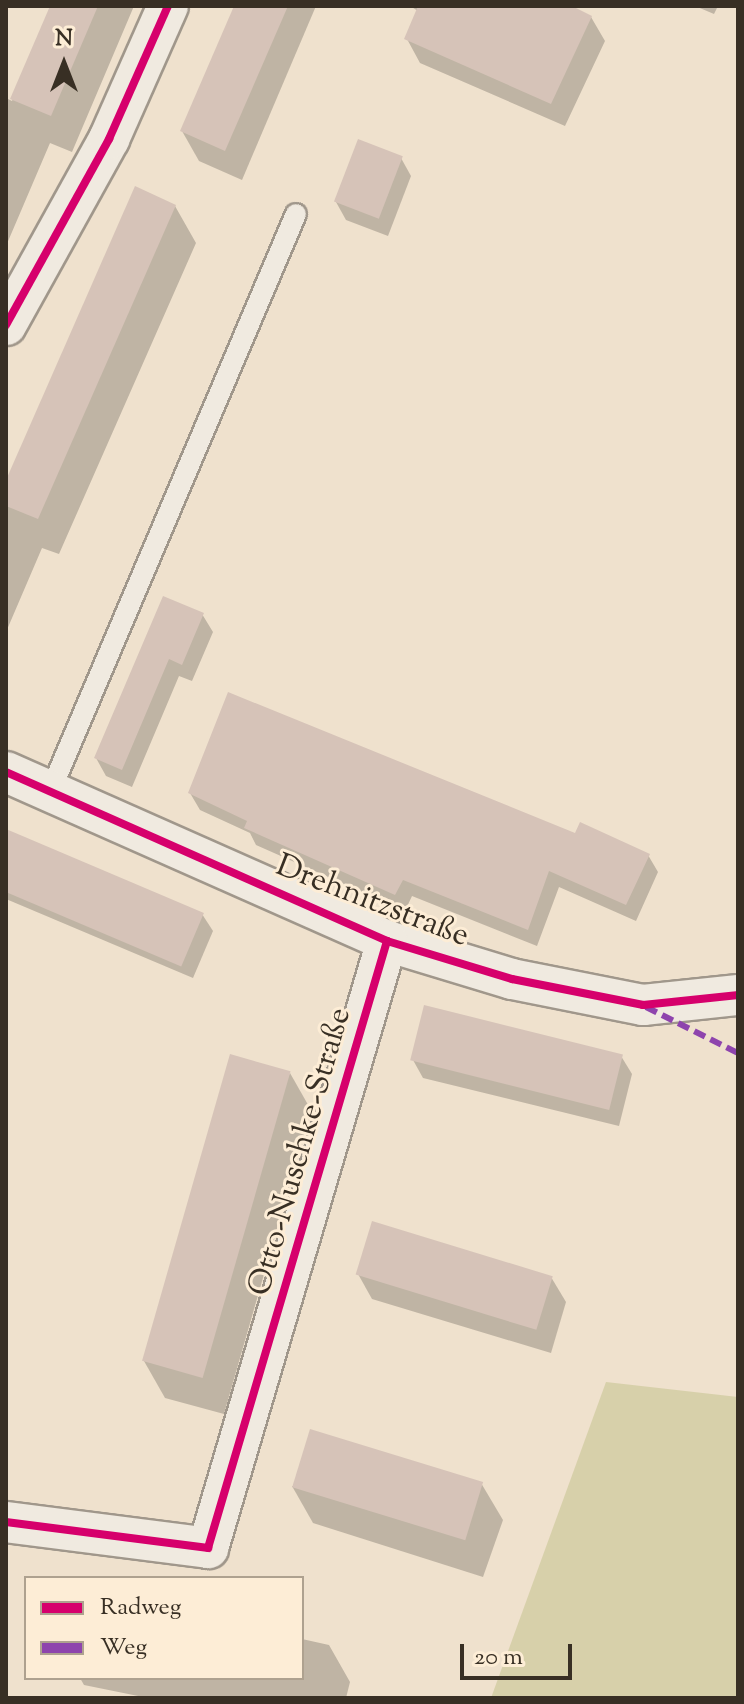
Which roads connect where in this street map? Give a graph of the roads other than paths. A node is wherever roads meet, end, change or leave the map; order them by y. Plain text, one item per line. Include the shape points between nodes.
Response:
1 (168, 6) edge
2 (296, 214) dead end
3 (6, 325) edge
4 (6, 772) edge
5 (50, 792) junction
6 (387, 941) junction
7 (738, 995) edge
8 (6, 1522) edge

1 - 3 street via 109,139
2 - 5 lane
4 - 5 street, Drehnitzstraße
5 - 6 street, Drehnitzstraße
6 - 7 street, Drehnitzstraße via 512,979 643,1005
6 - 8 street, Otto-Nuschke-Straße via 208,1548

